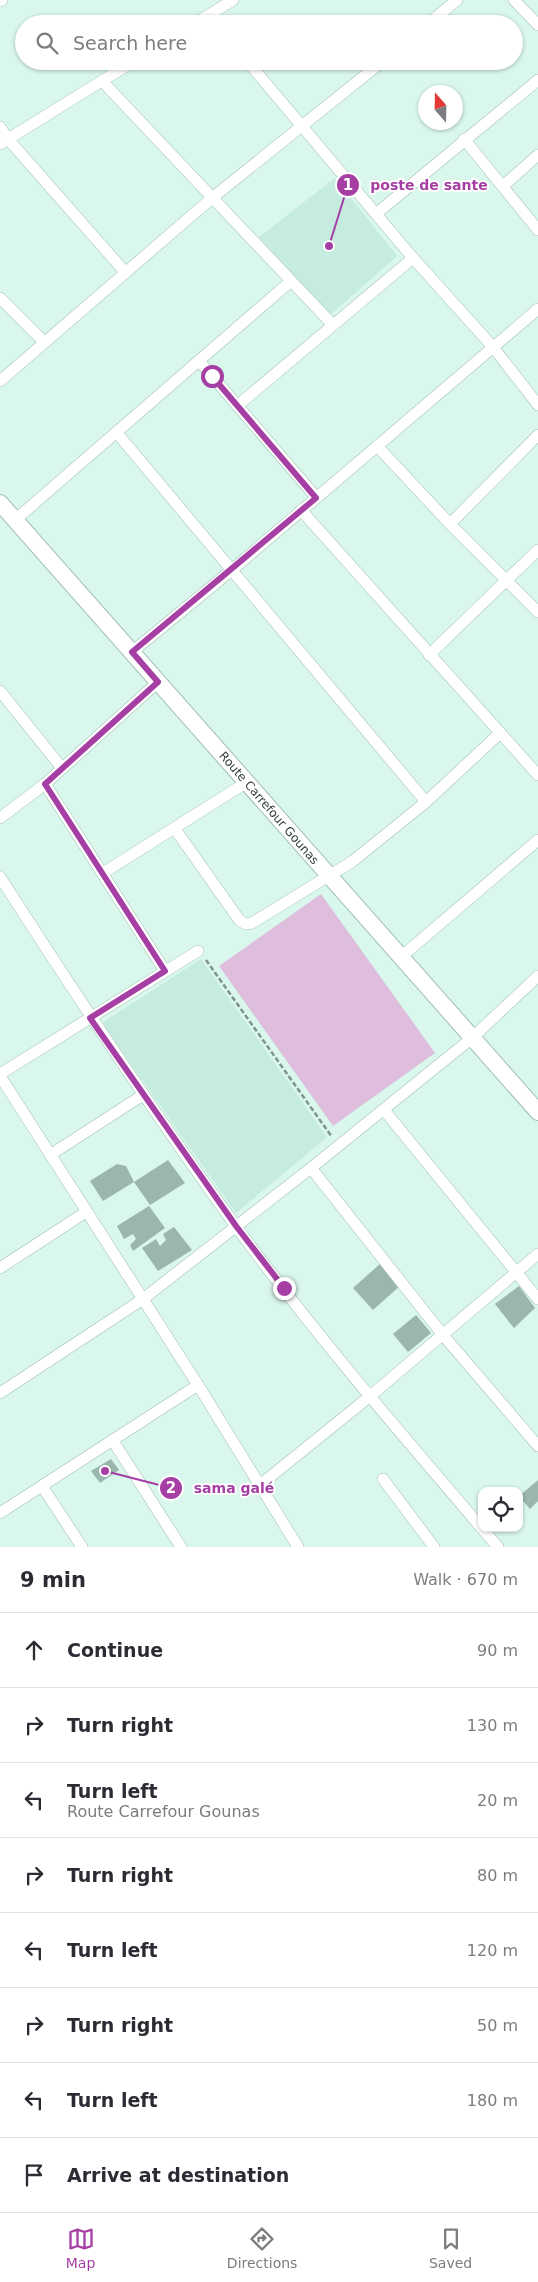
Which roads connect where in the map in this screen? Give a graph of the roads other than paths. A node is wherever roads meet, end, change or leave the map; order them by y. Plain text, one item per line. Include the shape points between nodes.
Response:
1 (233, 0) edge
2 (457, 0) edge
3 (514, 0) edge
4 (216, 15) edge
5 (439, 15) edge
6 (538, 25) edge
7 (120, 70) edge
8 (254, 70) edge
9 (372, 70) edge
10 (538, 80) edge
11 (102, 81) junction
12 (0, 127) edge
13 (302, 127) junction
14 (464, 140) junction
15 (4, 142) edge
16 (538, 156) edge
17 (503, 186) junction
18 (212, 198) junction
19 (377, 213) junction
20 (538, 230) edge
21 (413, 258) junction
22 (125, 272) junction
23 (291, 281) junction
24 (0, 298) edge
25 (538, 309) edge
26 (332, 324) junction
27 (44, 342) junction
28 (493, 348) junction
29 (199, 360) junction
30 (0, 380) edge
31 (538, 405) edge
32 (237, 406) junction
33 (117, 433) junction
34 (538, 435) edge
35 (377, 446) junction
36 (316, 498) junction
37 (0, 503) edge
38 (301, 510) junction
39 (14, 520) junction
40 (450, 524) junction
41 (538, 550) edge
42 (233, 569) junction
43 (505, 580) junction
44 (538, 612) edge
45 (132, 652) junction
46 (429, 655) junction
47 (158, 682) junction
48 (0, 690) edge
49 (499, 734) junction
50 (62, 768) junction
51 (538, 775) edge
52 (247, 782) junction
53 (45, 784) junction
54 (426, 802) junction
55 (0, 818) edge
56 (175, 829) junction
57 (538, 840) edge
58 (103, 873) junction
59 (0, 877) edge
60 (329, 877) junction
61 (200, 953) road end
62 (401, 958) junction
63 (165, 971) junction
64 (538, 976) edge
65 (90, 1018) junction
66 (472, 1038) junction
67 (0, 1075) edge
68 (143, 1095) junction
69 (537, 1109) edge
70 (384, 1110) junction
71 (50, 1155) junction
72 (311, 1168) junction
73 (86, 1212) junction
74 (236, 1226) junction
75 (538, 1254) edge
76 (0, 1268) edge
77 (516, 1272) junction
78 (143, 1299) junction
79 (538, 1299) edge
80 (443, 1335) junction
81 (198, 1385) junction
82 (0, 1393) edge
83 (369, 1397) junction
84 (113, 1441) junction
85 (538, 1446) edge
86 (383, 1479) dead end
87 (260, 1485) junction
88 (42, 1486) junction
89 (0, 1513) edge
90 (296, 1546) edge
91 (82, 1547) edge
92 (181, 1547) edge
93 (434, 1547) edge
94 (498, 1547) edge

1 - 4 street
2 - 5 street
3 - 6 street
7 - 11 street
8 - 13 street
9 - 13 street
10 - 14 street
11 - 15 street
11 - 18 street
12 - 15 street
13 - 18 street
13 - 19 street
14 - 17 street
14 - 19 street
15 - 22 street
16 - 17 street
17 - 20 street
18 - 22 street
18 - 23 street
19 - 21 street
21 - 26 street
21 - 28 street
22 - 27 street
23 - 26 street
23 - 29 street
24 - 27 street
25 - 28 street
26 - 32 street
27 - 30 street
28 - 31 street
28 - 35 street
29 - 32 street
29 - 33 street
32 - 36 street
33 - 39 street
33 - 42 street
34 - 40 street
35 - 36 street
35 - 40 street
36 - 38 street
37 - 39 main road, Route Carrefour Gounas
38 - 42 street
38 - 46 street
39 - 45 main road, Route Carrefour Gounas
40 - 43 street
41 - 43 street
42 - 45 street
42 - 54 street
43 - 44 street
43 - 46 street
45 - 47 main road, Route Carrefour Gounas
46 - 49 street
47 - 50 street
47 - 52 main road, Route Carrefour Gounas
48 - 50 street
49 - 51 street
49 - 54 street
50 - 53 street
52 - 56 street
52 - 60 main road, Route Carrefour Gounas
53 - 55 street
53 - 58 street
54 - 60 street
56 - 58 street
56 - 60 street via 240,921 246,924
57 - 62 street
58 - 63 street
59 - 65 street
60 - 62 main road, Route Carrefour Gounas
61 - 63 street
62 - 66 main road, Route Carrefour Gounas
63 - 65 street
64 - 66 street
65 - 67 street
65 - 68 street
66 - 69 main road, Route Carrefour Gounas
66 - 70 street
67 - 71 street
68 - 71 street
68 - 74 street
70 - 72 street
70 - 77 street
71 - 73 street
72 - 74 street
72 - 80 street
73 - 76 street
73 - 78 street
74 - 78 street
74 - 83 street
75 - 77 street
77 - 79 street
77 - 80 street
78 - 81 street
78 - 82 street
80 - 83 street
80 - 85 street
81 - 84 street
81 - 87 street
83 - 87 street
83 - 94 street
84 - 88 street
84 - 92 street
86 - 93 street
87 - 90 street
88 - 89 street
88 - 91 street

